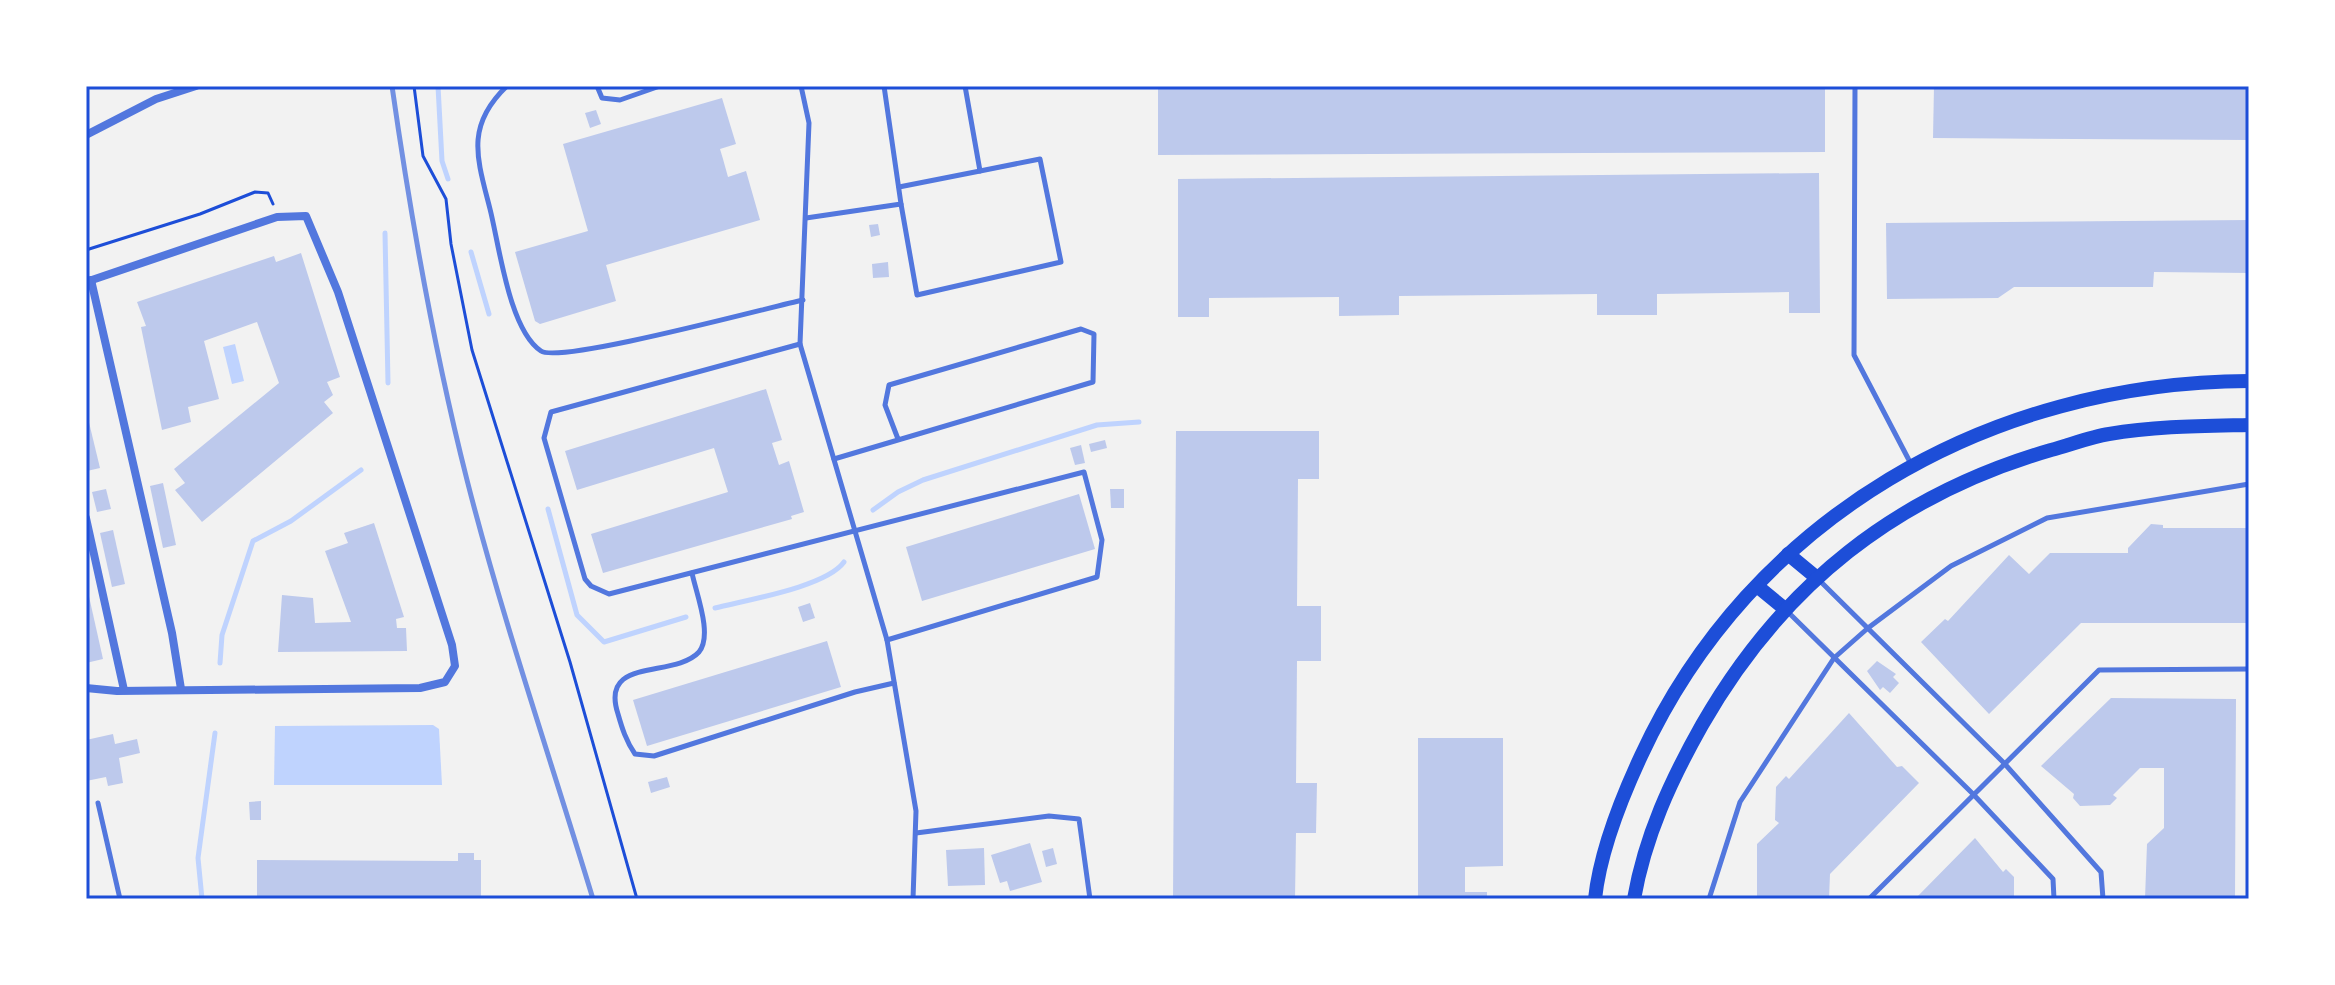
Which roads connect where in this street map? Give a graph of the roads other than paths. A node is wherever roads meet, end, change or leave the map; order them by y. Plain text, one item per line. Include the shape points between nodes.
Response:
1 (196, 86) edge
2 (507, 86) edge
3 (597, 86) edge
4 (660, 86) edge
5 (801, 86) edge
6 (884, 86) edge
7 (965, 86) edge
8 (1855, 86) edge
9 (86, 135) edge
10 (980, 171) junction
11 (899, 187) junction
12 (901, 204) junction
13 (806, 218) junction
14 (89, 281) edge
15 (803, 300) junction
16 (800, 344) junction
17 (2249, 381) edge
18 (2249, 425) edge
19 (898, 439) junction
20 (834, 459) junction
21 (1911, 464) junction
22 (2249, 484) edge
23 (86, 518) edge
24 (857, 531) junction
25 (1788, 554) junction
26 (692, 573) junction
27 (1817, 578) junction
28 (1757, 586) junction
29 (1785, 609) junction
30 (1868, 628) junction
31 (887, 640) junction
32 (1834, 658) junction
33 (2249, 669) edge
34 (894, 683) junction
35 (86, 688) edge
36 (181, 689) junction
37 (124, 690) junction
38 (2004, 763) junction
39 (1973, 794) junction
40 (98, 803) dead end
41 (916, 833) junction
42 (120, 899) edge
43 (913, 899) edge
44 (1090, 899) edge
45 (1595, 899) edge
46 (1634, 899) edge
47 (1709, 899) edge
48 (1869, 899) edge
49 (2054, 899) edge
50 (2103, 899) edge

1 - 9 street via 156,99
2 - 15 lane via 480,120 477,158 512,302 541,351 557,355 626,342
3 - 4 lane via 602,98 620,100
5 - 13 lane via 809,123
6 - 11 lane
7 - 10 lane
8 - 21 lane via 1854,355
10 - 11 lane
10 - 12 lane via 1040,159 1061,262 917,295
11 - 12 lane
12 - 13 lane
13 - 15 lane
14 - 36 street
14 - 36 street via 277,217 306,216 338,292 454,652 452,676 431,687
15 - 16 lane
16 - 20 lane
16 - 26 lane via 551,412 546,421 544,438 591,586 609,594
17 - 21 main road via 2156,386 2070,403 1967,437
18 - 27 main road via 2108,434 2026,458 1960,482 1915,506
19 - 19 lane via 885,405 889,385 1081,329 1094,334 1093,382
19 - 20 lane
20 - 24 lane
21 - 25 main road via 1863,494
22 - 30 lane via 2047,518 1951,566
23 - 37 street
24 - 26 lane
24 - 31 lane
24 - 31 lane via 1084,472 1102,540 1097,577
25 - 27 main road
25 - 28 main road
26 - 34 lane via 705,637 699,652 624,678 616,687 614,702 635,754 654,756
27 - 29 main road
27 - 30 lane
28 - 29 main road
28 - 45 main road via 1666,703 1623,795
29 - 32 lane
29 - 46 main road via 1733,671 1675,773 1641,858
30 - 32 lane
30 - 38 lane
31 - 34 lane
32 - 39 lane
32 - 47 lane via 1740,802
33 - 38 lane via 2099,670
34 - 41 lane
35 - 37 street
36 - 37 street
38 - 39 lane
38 - 50 lane via 2101,872
39 - 48 lane
39 - 49 lane via 2053,879
40 - 42 lane
41 - 43 lane
41 - 44 lane via 1049,816 1079,819

